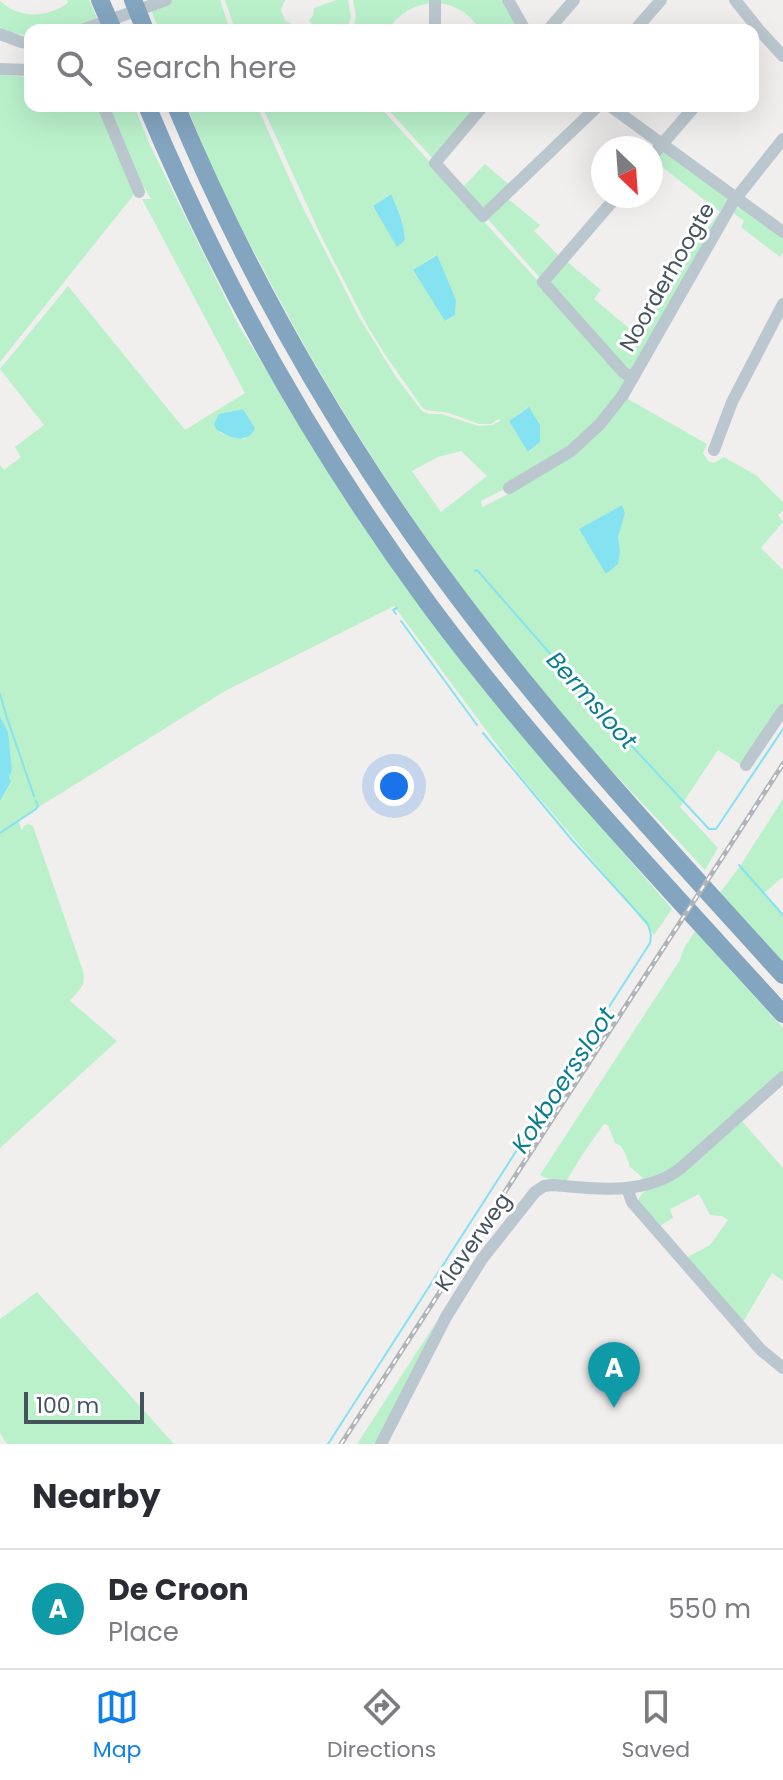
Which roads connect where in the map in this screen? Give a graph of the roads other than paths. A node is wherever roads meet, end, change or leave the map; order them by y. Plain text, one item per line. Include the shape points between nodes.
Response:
1 (102, 0) edge
2 (166, 0) edge
3 (435, 0) edge
4 (508, 0) edge
5 (574, 0) edge
6 (661, 0) edge
7 (737, 1) edge
8 (142, 3) edge
9 (96, 24) edge
10 (112, 24) edge
11 (144, 24) edge
12 (435, 24) edge
13 (522, 24) edge
14 (553, 24) edge
15 (640, 24) edge
16 (750, 24) edge
17 (0, 34) edge
18 (759, 36) edge
19 (24, 42) edge
20 (783, 56) edge
21 (0, 69) edge
22 (24, 70) edge
23 (106, 112) edge
24 (150, 112) edge
25 (179, 112) edge
26 (478, 112) edge
27 (592, 112) edge
28 (618, 112) edge
29 (690, 112) edge
30 (651, 136) edge
31 (783, 139) edge
32 (663, 143) edge
33 (663, 145) edge
34 (139, 192) dead end
35 (736, 198) junction
36 (607, 208) edge
37 (783, 232) edge
38 (783, 304) edge
39 (633, 377) junction
40 (714, 450) dead end
41 (509, 488) dead end
42 (783, 710) edge
43 (746, 765) dead end
44 (783, 975) edge
45 (783, 1014) edge
46 (783, 1077) edge
47 (627, 1188) junction
48 (783, 1368) edge
49 (381, 1444) edge

1 - 10 highway
2 - 8 street
3 - 12 street
4 - 13 street
5 - 14 street
6 - 15 street
7 - 16 street
8 - 9 street
8 - 11 highway
17 - 19 street
18 - 20 street
21 - 22 street
23 - 34 street
24 - 45 highway via 237,298 320,443 383,539 516,715
25 - 44 highway via 290,339 414,536 550,714
26 - 27 street via 435,163 483,216
28 - 30 street
29 - 32 street
31 - 35 street, Noorderhoogte
33 - 35 street
35 - 37 street
35 - 39 street, Noorderhoogte
36 - 39 street, Noorderhoogte via 543,282
38 - 40 street via 732,402
39 - 41 street, Noorderhoogte via 583,441
42 - 43 street
46 - 47 street, Klaverweg via 675,1173
47 - 48 street via 632,1202 687,1267
47 - 49 street, Klaverweg via 548,1185 531,1196 446,1317

